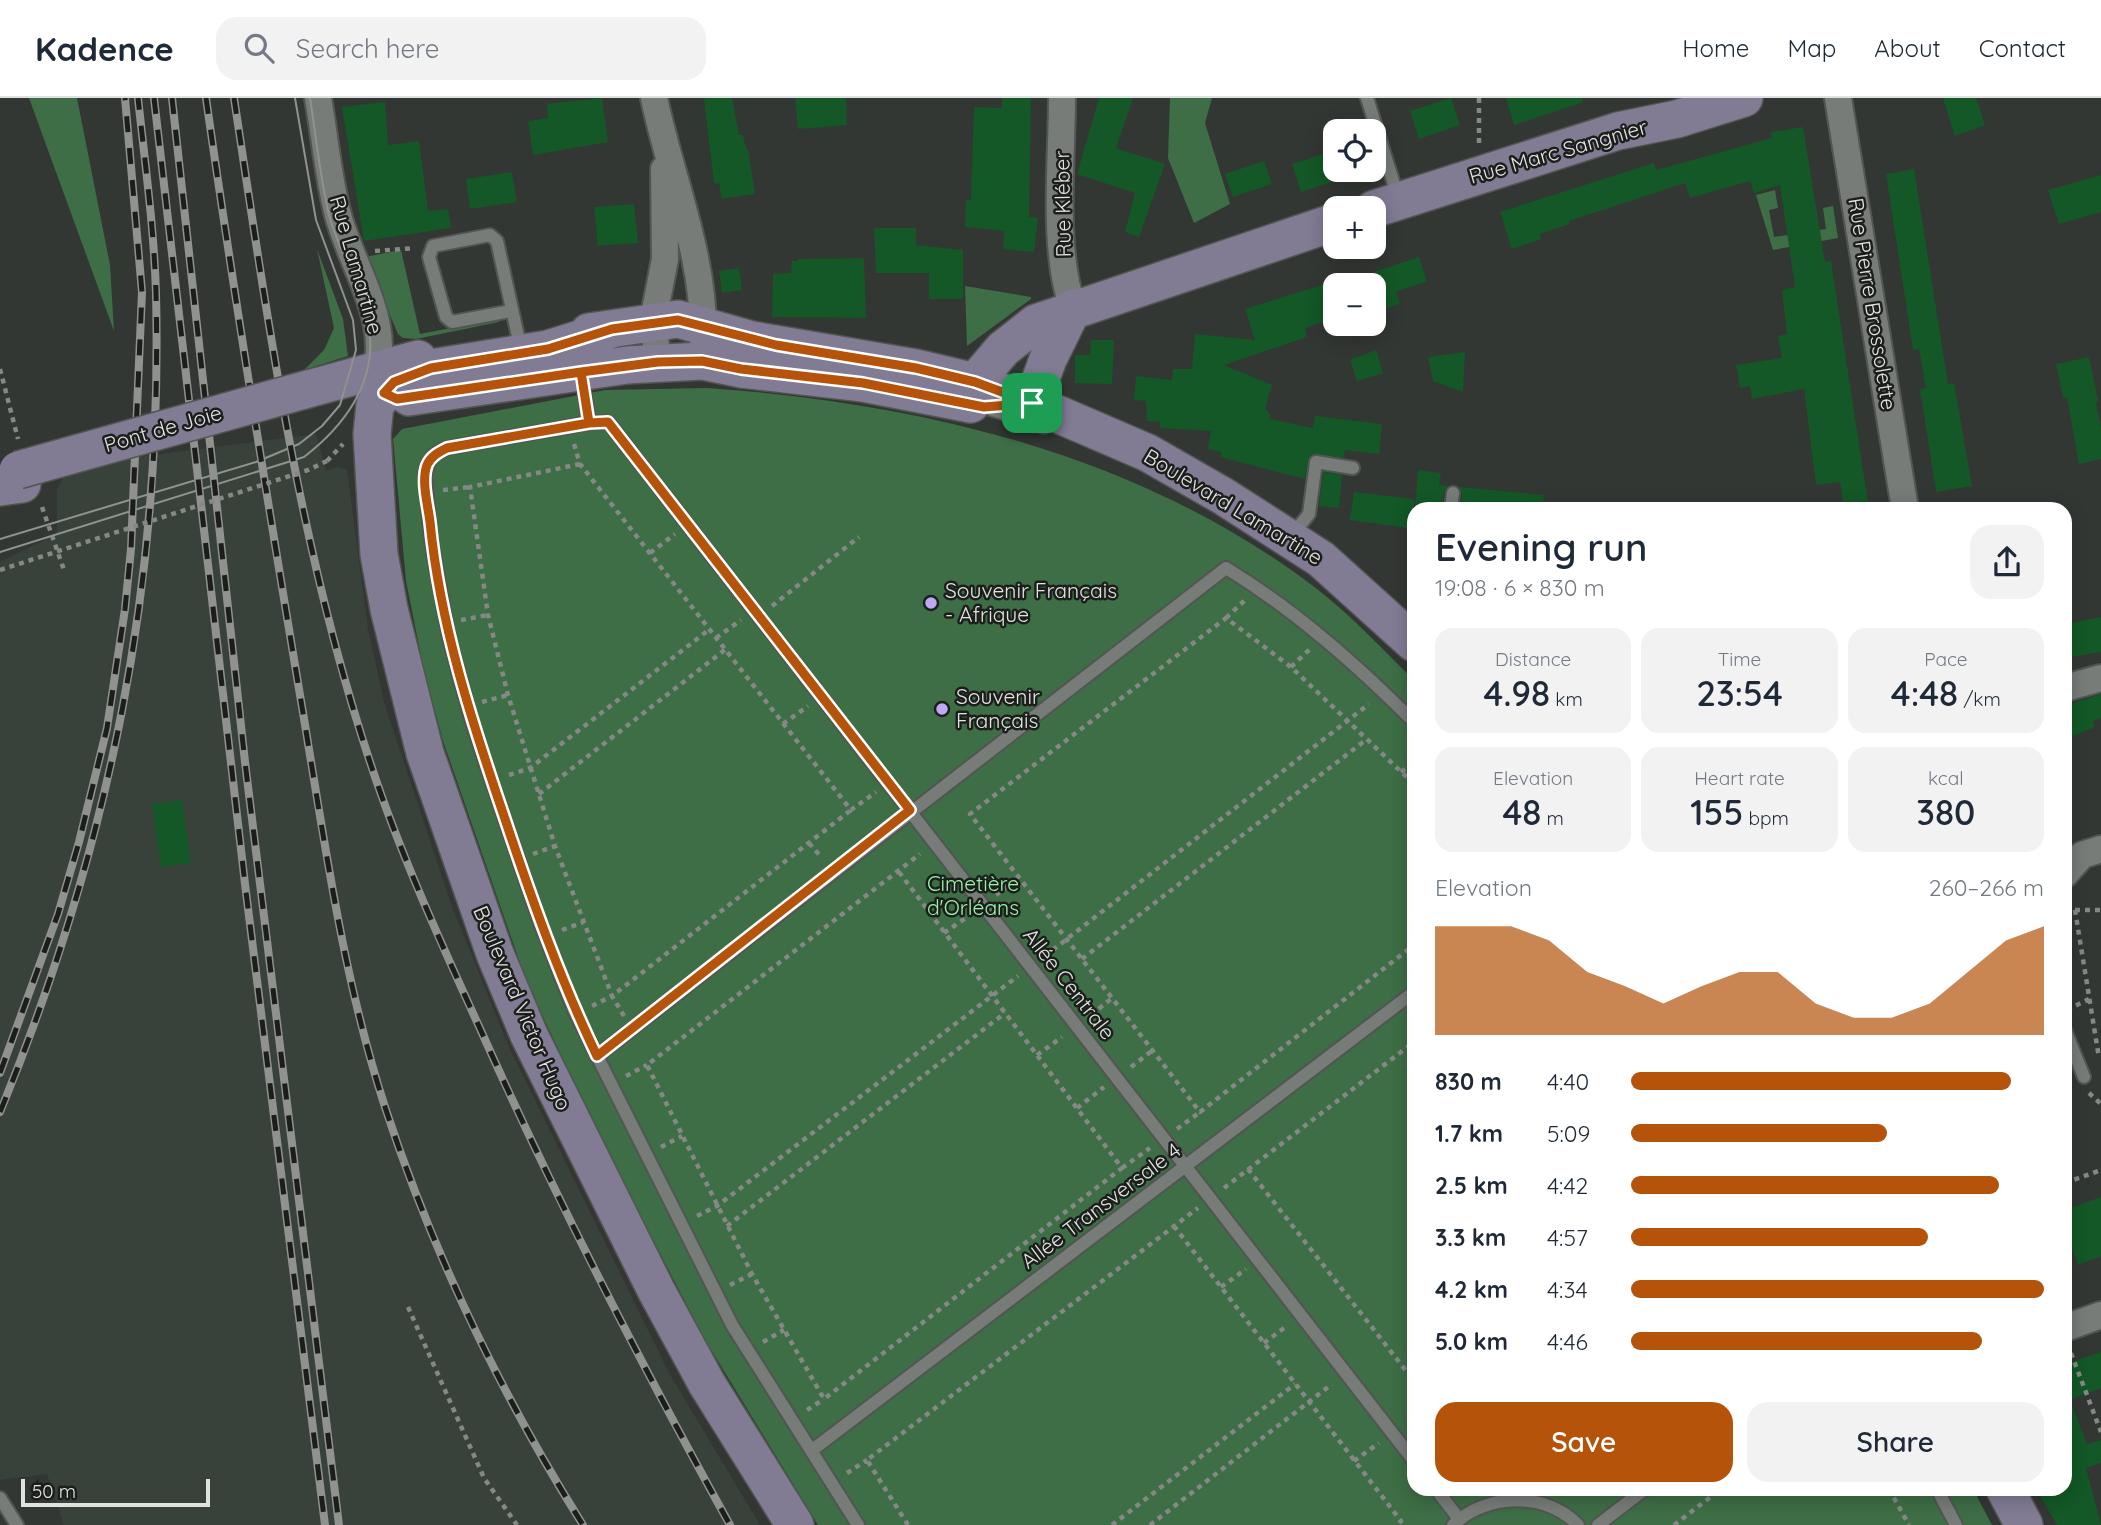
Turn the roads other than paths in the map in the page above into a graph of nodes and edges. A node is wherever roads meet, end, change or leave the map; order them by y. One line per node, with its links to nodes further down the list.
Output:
1 (318, 98): 19 (street, Rue Lamartine)
2 (654, 98): 7 (street)
3 (1062, 98): 11 (street, Rue Kléber)
4 (1367, 98): 8 (lane)
5 (1744, 98): 9 (street, Rue Marc Sangnier)
6 (1838, 98): 30 (street, Rue Pierre Brossolette)
7 (664, 146): 12 (street); 13 (street)
8 (1384, 196)
9 (1386, 205)
10 (1323, 226): 11 (street)
11 (1073, 308): 20 (street); 22 (street)
12 (653, 321): 13 (street, Boulevard Lamartine); 15 (street, Boulevard Lamartine); 17 (street)
13 (703, 324): 16 (street); 20 (street, Boulevard Lamartine)
14 (515, 326): 14 (lane); 15 (street, Boulevard Lamartine); 19 (street, Boulevard Lamartine)
15 (612, 329): 19 (street, Boulevard Lamartine)
16 (702, 361): 17 (street, Boulevard Lamartine); 20 (street, Boulevard Lamartine)
17 (658, 362): 18 (street, Boulevard Lamartine)
18 (581, 372): 19 (street, Boulevard Lamartine); 23 (lane)
19 (377, 382): 21 (street, Boulevard Lamartine); 56 (street, Boulevard Victor Hugo)
20 (979, 394): 22 (street, Boulevard Lamartine); 24 (lane)
21 (309, 396): 26 (street, Pont de Joie)
22 (1032, 403): 31 (street, Boulevard Lamartine)
23 (589, 423): 37 (lane, Allée Centrale); 42 (lane)
24 (1064, 433)
25 (1353, 468): 31 (lane)
26 (12, 472)
27 (1159, 475): 33 (lane)
28 (1452, 493): 29 (lane)
29 (1451, 502)
30 (1904, 502)
31 (1290, 538): 32 (street, Boulevard Lamartine)
32 (1407, 636)
33 (1407, 644)
34 (2101, 678): 35 (street)
35 (2072, 686)
36 (1407, 715): 37 (lane)
37 (910, 810): 42 (lane); 44 (lane, Allée Centrale)
38 (2101, 849): 39 (street)
39 (2072, 864)
40 (1407, 997): 44 (lane, Allée Transversale 4)
41 (2072, 1047): 43 (lane)
42 (597, 1056): 47 (lane)
43 (2084, 1077)
44 (1186, 1166): 47 (lane, Allée Transversale 4); 48 (lane, Allée Centrale)
45 (2101, 1315): 46 (street)
46 (2072, 1335)
47 (811, 1451): 57 (lane)
48 (1407, 1452)
49 (1440, 1496): 54 (lane)
50 (1636, 1496): 59 (lane)
51 (1941, 1496): 60 (lane)
52 (2006, 1496): 61 (street)
53 (0, 1498): 55 (lane)
54 (1456, 1522): 58 (lane)
55 (17, 1525)
56 (795, 1525)
57 (859, 1525)
58 (1578, 1525)
59 (1598, 1525)
60 (1956, 1525)
61 (2022, 1525)

